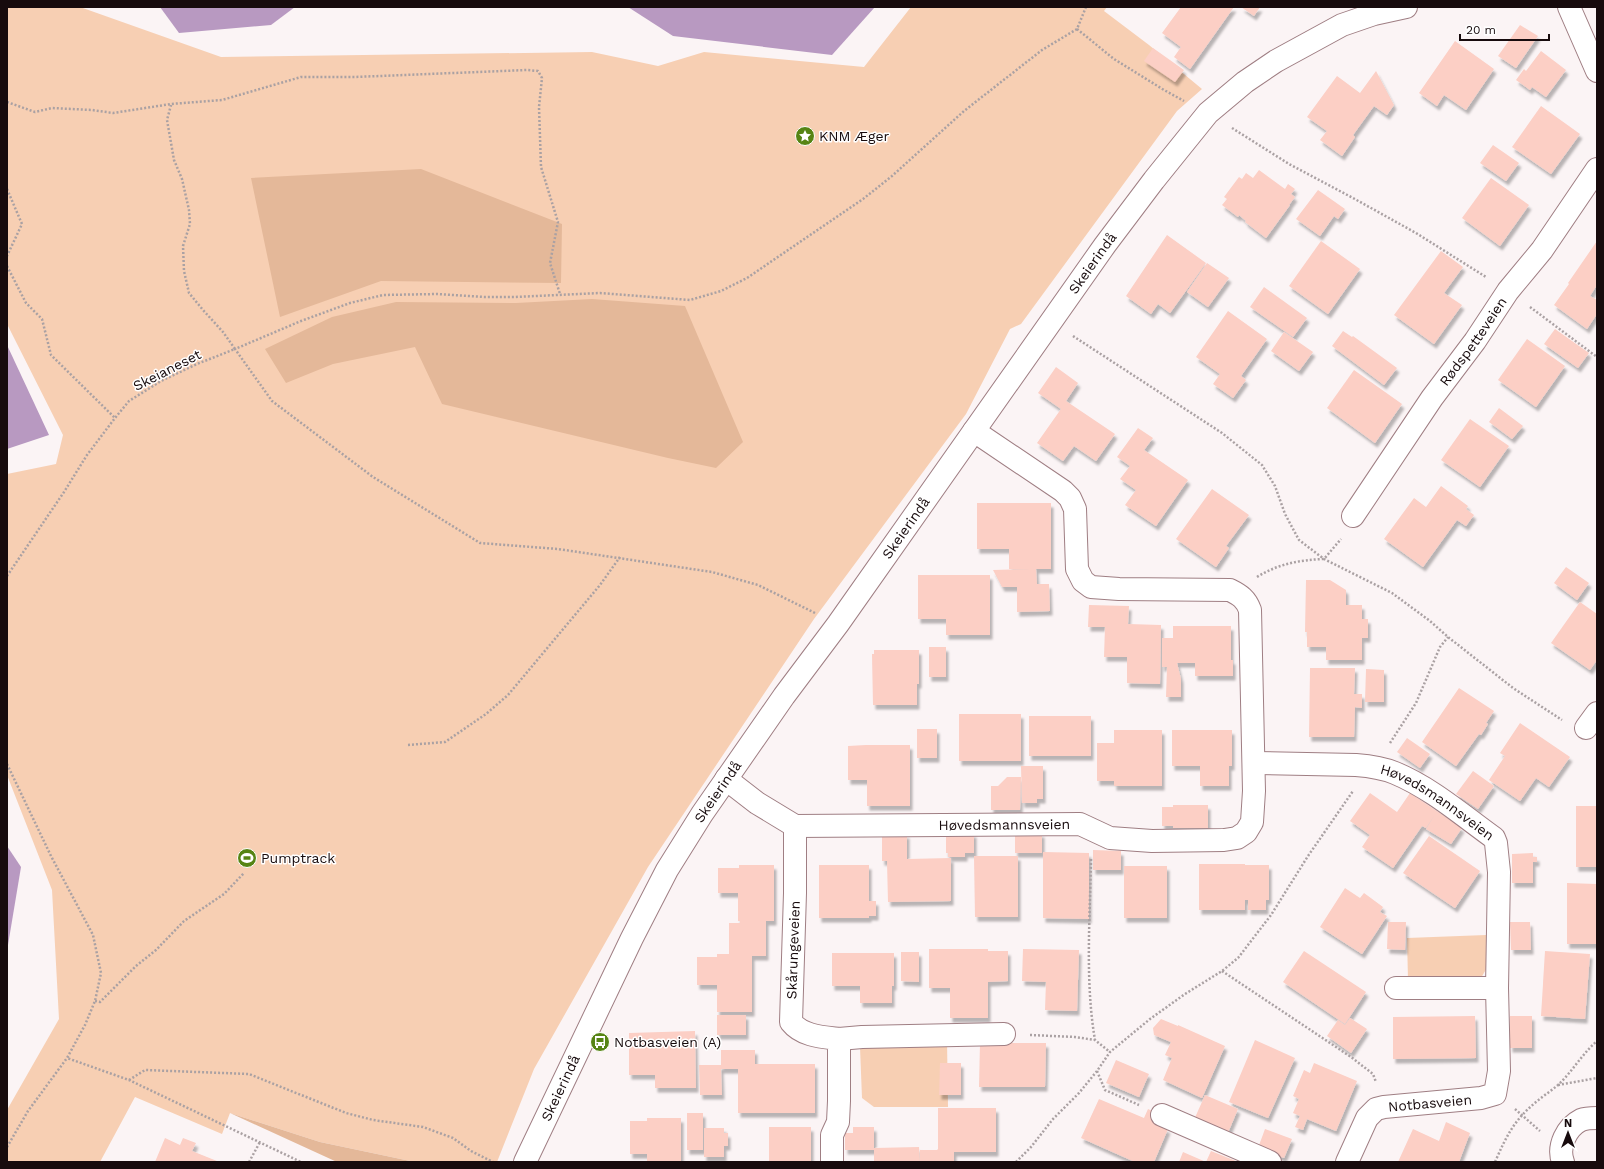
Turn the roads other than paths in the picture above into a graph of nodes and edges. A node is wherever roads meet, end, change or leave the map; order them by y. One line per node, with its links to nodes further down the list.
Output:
1 (1406, 7): 5 (street, Skeierindå)
2 (1569, 7): 3 (street)
3 (1597, 71)
4 (1597, 169): 6 (street, Rødspetteveien)
5 (974, 431): 7 (street, Høvedsmannsveien); 8 (street, Skeierindå)
6 (1353, 516)
7 (1254, 763): 9 (street, Høvedsmannsveien); 11 (street, Høvedsmannsveien)
8 (726, 779): 9 (street); 17 (street, Skeierindå)
9 (795, 826): 13 (street, Skårungeveien)
10 (1396, 988): 11 (street)
11 (1497, 988): 14 (street, Høvedsmannsveien)
12 (1004, 1034): 13 (street, Skårungeveien)
13 (839, 1039): 18 (street)
14 (1496, 1094): 20 (street, Notbasveien)
15 (1162, 1115): 19 (street)
16 (1597, 1118): 21 (street)
17 (525, 1162)
18 (832, 1162)
19 (1270, 1162)
20 (1347, 1162)
21 (1563, 1162)

